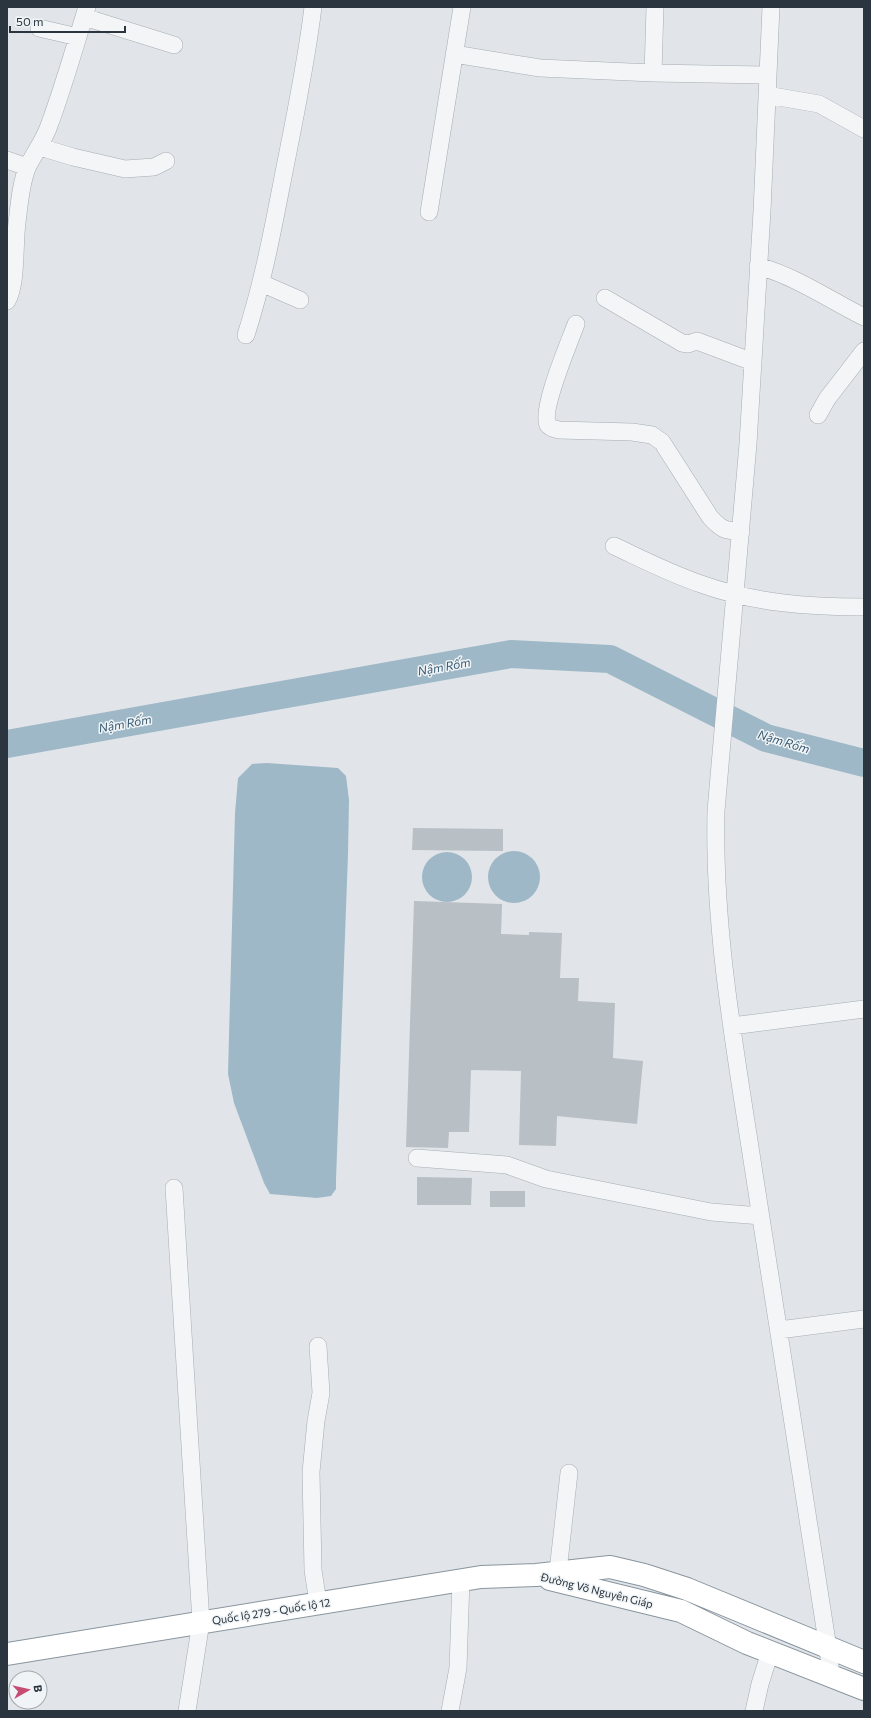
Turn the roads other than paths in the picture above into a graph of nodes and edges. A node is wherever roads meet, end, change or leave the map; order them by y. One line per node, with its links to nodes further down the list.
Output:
1 (313, 7): 20 (street)
2 (462, 7): 9 (street)
3 (655, 7): 10 (street)
4 (771, 7): 11 (street)
5 (86, 12): 7 (street); 8 (street)
6 (38, 28): 7 (street)
7 (78, 37): 14 (street)
8 (174, 45)
9 (454, 54): 10 (street); 18 (street)
10 (653, 73): 11 (street)
11 (768, 75): 12 (street)
12 (768, 95): 13 (street); 19 (street)
13 (864, 129)
14 (40, 147): 16 (street); 17 (street)
15 (7, 160): 17 (street)
16 (166, 161)
17 (27, 168): 23 (street)
18 (429, 212)
19 (758, 266): 24 (street); 28 (street)
20 (261, 283): 22 (street); 26 (street)
21 (605, 298): 28 (street)
22 (300, 300)
23 (7, 301)
24 (864, 317)
25 (576, 324): 30 (street)
26 (246, 334)
27 (864, 352): 29 (street)
28 (753, 362): 30 (street)
29 (818, 415)
30 (741, 532): 32 (street)
31 (614, 546): 32 (street)
32 (736, 602): 33 (street); 35 (street)
33 (864, 607)
34 (864, 1009): 35 (street)
35 (732, 1026): 38 (street)
36 (417, 1158): 38 (street)
37 (174, 1188): 47 (street)
38 (761, 1216): 40 (street)
39 (864, 1318): 40 (street)
40 (779, 1330): 48 (street)
41 (318, 1346): 46 (street)
42 (569, 1473): 44 (street)
43 (536, 1575): 44 (highway, Đường Võ Nguyên Giáp); 45 (highway, Quốc lộ 279 - Quốc lộ 12)
44 (557, 1576): 48 (highway, Đường Võ Nguyên Giáp); 49 (highway, Đường Võ Nguyên Giáp)
45 (461, 1580): 46 (highway, Quốc lộ 279 - Quốc lộ 12); 55 (street)
46 (318, 1603): 47 (highway, Quốc lộ 279 - Quốc lộ 12)
47 (201, 1622): 50 (highway, Quốc lộ 279 - Quốc lộ 12); 54 (street)
48 (828, 1648): 51 (highway, Đường Võ Nguyên Giáp); 52 (street)
49 (770, 1652): 52 (highway, Đường Võ Nguyên Giáp); 56 (street)
50 (7, 1654)
51 (864, 1662)
52 (831, 1676): 53 (highway, Đường Võ Nguyên Giáp)
53 (864, 1689)
54 (187, 1711)
55 (450, 1711)
56 (754, 1711)

